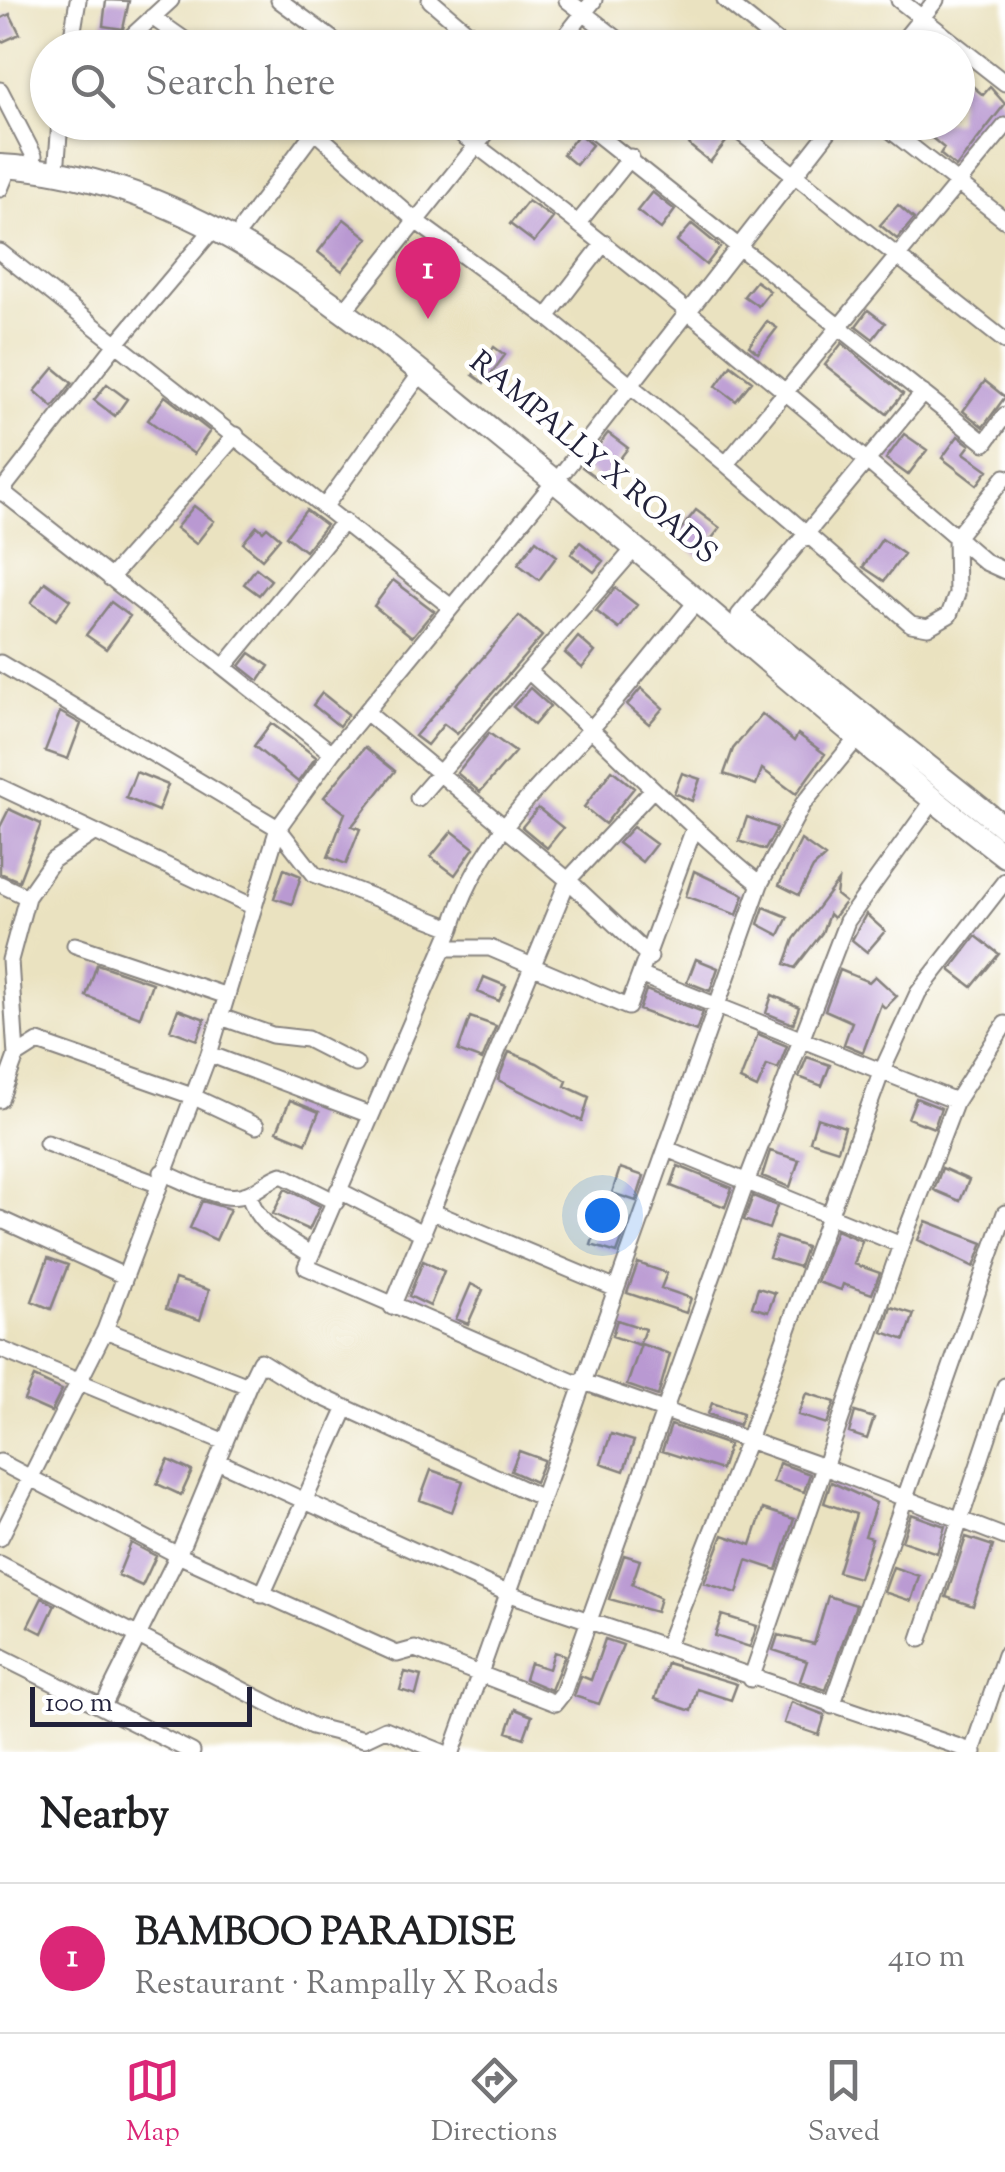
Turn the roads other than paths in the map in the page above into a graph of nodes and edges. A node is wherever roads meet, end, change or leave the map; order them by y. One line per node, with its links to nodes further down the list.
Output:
1 (67, 0): 10 (street)
2 (171, 0): 11 (street)
3 (279, 0): 15 (street)
4 (567, 0): 9 (street)
5 (724, 0): 19 (street)
6 (899, 0): 12 (street)
7 (936, 0): 12 (street)
8 (442, 4): 16 (street)
9 (589, 7): 17 (street); 18 (street)
10 (77, 8)
11 (152, 17): 13 (street); 14 (street)
12 (921, 18): 20 (street); 21 (street)
13 (138, 30)
14 (170, 30)
15 (320, 30)
16 (468, 30)
17 (570, 30)
18 (611, 30)
19 (762, 30)
20 (911, 30)
21 (936, 30)
22 (975, 60): 23 (street)
23 (1005, 84)
24 (0, 90): 26 (street)
25 (1005, 126): 42 (street)
26 (30, 134)
27 (34, 140): 39 (street)
28 (53, 140): 39 (street)
29 (300, 140): 47 (street)
30 (325, 140): 44 (street)
31 (468, 140): 37 (street)
32 (481, 140): 37 (street)
33 (607, 140): 38 (street)
34 (750, 140): 41 (street)
35 (823, 140): 41 (street)
36 (902, 140): 42 (street)
37 (476, 146): 44 (street); 45 (street)
38 (631, 157): 45 (street); 49 (street)
39 (46, 158): 40 (main road, RAMPALLY X ROADS); 47 (main road, RAMPALLY X ROADS)
40 (2, 169): 46 (main road)
41 (797, 176): 49 (street); 51 (street)
42 (958, 185): 43 (street); 51 (street)
43 (1005, 220)
44 (417, 222): 52 (street); 54 (street)
45 (578, 223): 48 (street)
46 (214, 228): 57 (street); 58 (main road)
47 (242, 228): 52 (main road, RAMPALLY X ROADS)
48 (604, 243): 53 (street); 54 (street)
49 (741, 247): 53 (street); 55 (street)
50 (0, 252): 57 (street)
51 (899, 257): 55 (street); 56 (street)
52 (352, 302): 66 (main road, RAMPALLY X ROADS)
53 (689, 312): 59 (street); 60 (street)
54 (547, 317): 59 (street)
55 (842, 327): 60 (street); 61 (street)
56 (1005, 341)
57 (117, 343): 63 (street); 68 (street)
58 (421, 374): 66 (main road); 69 (street)
59 (630, 386): 65 (street); 66 (street)
60 (786, 392): 64 (street); 65 (street)
61 (923, 393): 62 (street); 64 (street)
62 (1005, 415)
63 (236, 436): 69 (street); 75 (street)
64 (867, 457): 71 (street); 72 (street)
65 (726, 464): 71 (street)
66 (559, 476): 73 (main road); 77 (street); 78 (main road, RAMPALLY X ROADS)
67 (1005, 476): 72 (street)
68 (0, 491): 75 (street)
69 (325, 506): 70 (street)
70 (344, 522): 77 (street); 80 (street)
71 (808, 534): 72 (street); 78 (street)
72 (956, 537): 74 (street)
73 (635, 548): 76 (main road); 81 (street)
74 (1005, 571)
75 (110, 578): 80 (street)
76 (697, 601): 83 (street); 84 (main road)
77 (451, 607): 82 (street)
78 (739, 616): 91 (main road, RAMPALLY X ROADS)
79 (0, 663): 93 (street)
80 (224, 667): 85 (street)
81 (528, 671): 83 (street); 86 (street)
82 (366, 712): 85 (street); 86 (street)
83 (592, 728): 88 (street); 92 (street)
84 (858, 737): 90 (main road); 100 (street)
85 (332, 752): 93 (street)
86 (441, 773): 89 (street); 92 (street)
87 (0, 787): 95 (street)
88 (653, 789): 94 (street); 97 (street)
89 (418, 798)
90 (934, 800): 91 (main road); 114 (street)
91 (988, 823): 96 (main road)
92 (502, 826): 97 (street); 103 (street)
93 (278, 828): 102 (street); 103 (street)
94 (693, 830): 100 (street); 106 (street)
95 (95, 832): 101 (street); 102 (street)
96 (1005, 856)
97 (568, 880): 106 (street); 108 (street)
98 (1005, 881): 119 (street)
99 (0, 884): 101 (street)
100 (760, 884): 111 (street)
101 (27, 897): 107 (street)
102 (254, 907): 110 (street)
103 (452, 928): 105 (street)
104 (76, 945): 110 (street)
105 (443, 948): 108 (street); 123 (street)
106 (650, 957): 109 (street)
107 (5, 958): 117 (street)
108 (534, 966): 109 (street); 131 (street)
109 (642, 976): 111 (street)
110 (227, 996): 112 (street)
111 (718, 1005): 114 (street); 126 (street)
112 (220, 1017): 116 (street); 118 (street)
113 (1005, 1024): 122 (street)
114 (800, 1038): 119 (street); 128 (street)
115 (0, 1048): 117 (street)
116 (209, 1054): 120 (street); 123 (street)
117 (16, 1056): 120 (street); 121 (street)
118 (356, 1064)
119 (881, 1074): 122 (street); 132 (street)
120 (192, 1096): 124 (street); 127 (street)
121 (0, 1100)
122 (956, 1102): 136 (street)
123 (370, 1115): 130 (street)
124 (256, 1126)
125 (47, 1142): 127 (street)
126 (668, 1149): 128 (street); 139 (street)
127 (160, 1178): 129 (street); 138 (street)
128 (746, 1183): 132 (street); 148 (street)
129 (249, 1194): 130 (street); 137 (street)
130 (337, 1196): 135 (street); 137 (street)
131 (433, 1212): 135 (street); 139 (street)
132 (827, 1213): 136 (street); 149 (street)
133 (1005, 1213): 156 (street)
134 (0, 1219): 138 (street)
135 (424, 1234): 140 (street)
136 (900, 1245): 153 (street)
137 (311, 1255): 140 (street)
138 (122, 1275): 141 (street)
139 (614, 1288): 143 (street)
140 (392, 1307): 143 (street)
141 (105, 1330): 144 (street); 145 (street)
142 (0, 1348): 144 (street)
143 (580, 1383): 148 (street); 155 (street)
144 (80, 1385): 150 (street); 154 (street)
145 (248, 1386): 147 (street); 150 (street)
146 (1005, 1386): 158 (street)
147 (346, 1408): 155 (street); 157 (street)
148 (664, 1410): 149 (street); 165 (street)
149 (748, 1440): 153 (street); 168 (street)
150 (225, 1442): 152 (street)
151 (0, 1462): 154 (street)
152 (217, 1462): 157 (street); 161 (street)
153 (824, 1466): 156 (street); 172 (street)
154 (32, 1478): 160 (street); 161 (street)
155 (542, 1498): 163 (street)
156 (906, 1500): 158 (street); 174 (street)
157 (303, 1501): 163 (street); 164 (street)
158 (960, 1520): 159 (street); 167 (street)
159 (1005, 1537)
160 (0, 1538)
161 (178, 1554): 164 (street); 166 (street)
162 (0, 1564): 166 (street)
163 (507, 1593): 165 (street); 171 (street)
164 (262, 1595): 171 (street)
165 (587, 1621): 168 (street); 171 (street)
166 (136, 1635): 173 (street); 175 (street)
167 (920, 1639)
168 (666, 1648): 172 (street)
169 (1005, 1654): 180 (street)
170 (0, 1656): 173 (street)
171 (479, 1676): 179 (street)
172 (751, 1680): 174 (street)
173 (103, 1706): 176 (street)
174 (832, 1706): 180 (street)
175 (374, 1735): 177 (street); 178 (street)
176 (192, 1752)
177 (369, 1752)
178 (442, 1752)
179 (452, 1752)
180 (973, 1752)

